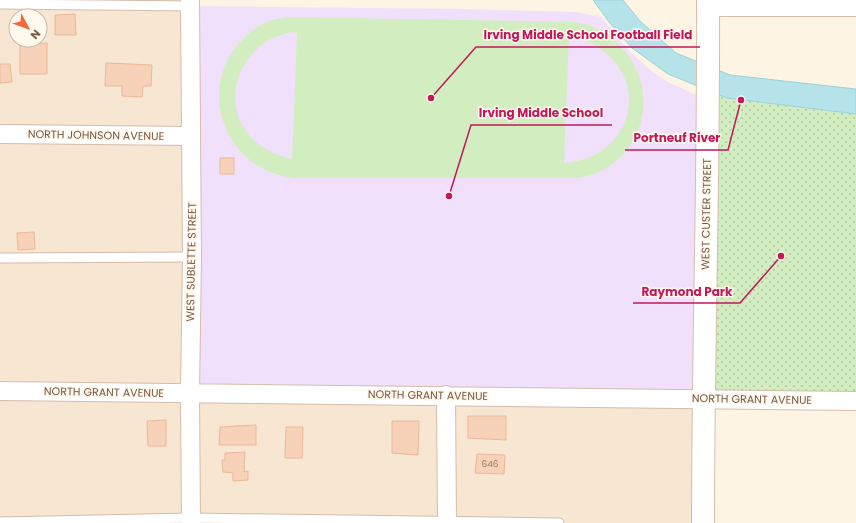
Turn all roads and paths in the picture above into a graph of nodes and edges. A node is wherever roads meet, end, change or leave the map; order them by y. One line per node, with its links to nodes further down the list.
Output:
1 (190, 3): 2 (lane); 6 (street, WEST SUBLETTE STREET)
2 (0, 4)
3 (708, 4): 4 (street); 12 (street, WEST CUSTER STREET)
4 (856, 7)
5 (0, 134): 6 (street, NORTH JOHNSON AVENUE)
6 (191, 136): 7 (street, WEST SUBLETTE STREET)
7 (192, 257): 8 (lane); 10 (street, WEST SUBLETTE STREET)
8 (0, 258)
9 (0, 391): 10 (street, NORTH GRANT AVENUE)
10 (190, 393): 11 (street, NORTH GRANT AVENUE); 14 (street, WEST SUBLETTE STREET)
11 (446, 395): 12 (street, NORTH GRANT AVENUE); 16 (street)
12 (703, 398): 13 (street, NORTH GRANT AVENUE); 18 (street, WEST CUSTER STREET)
13 (856, 401)
14 (191, 520): 15 (lane); 16 (lane)
15 (0, 522)
16 (447, 522): 17 (lane)
17 (559, 523)
18 (702, 523)

